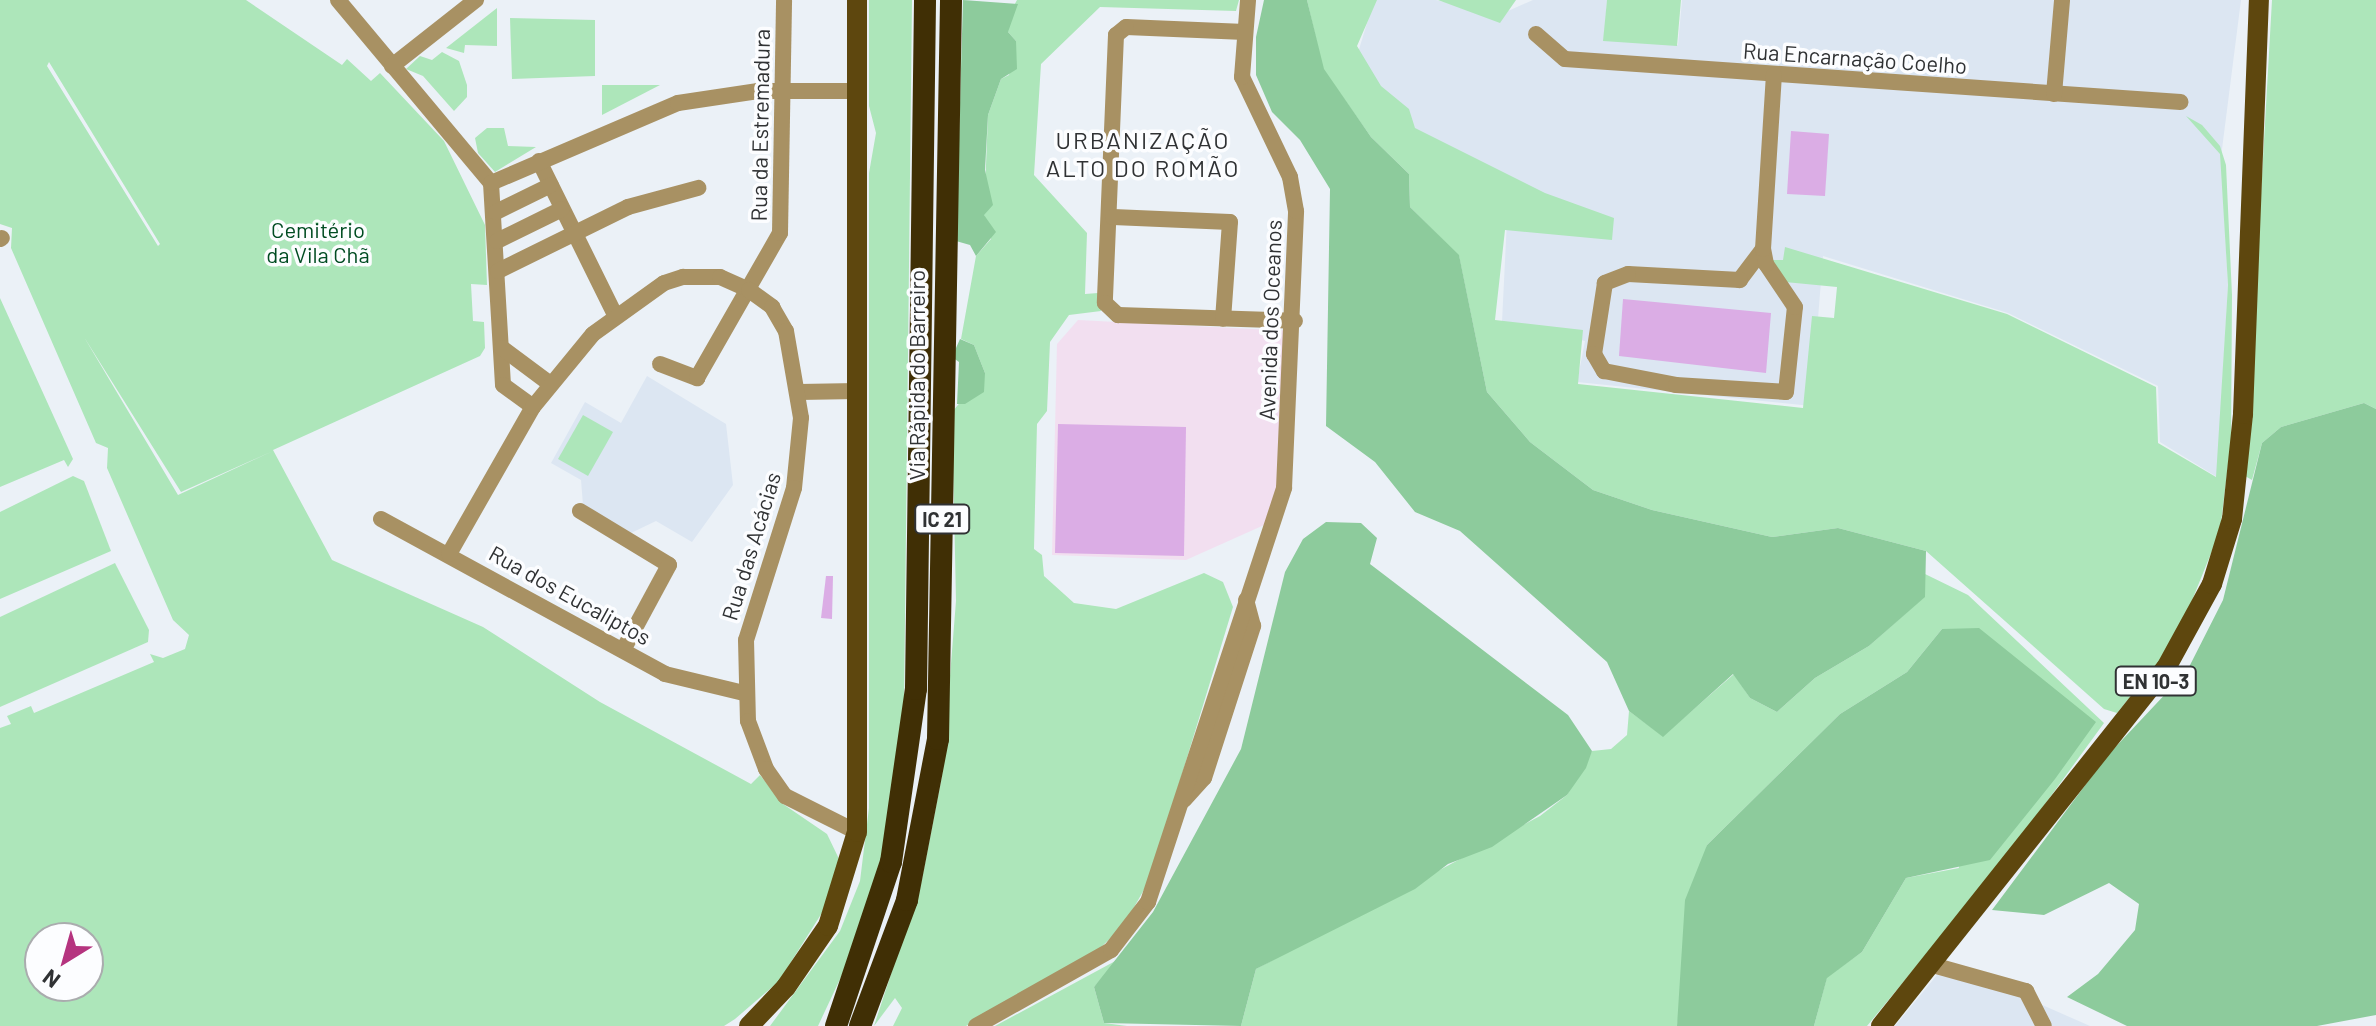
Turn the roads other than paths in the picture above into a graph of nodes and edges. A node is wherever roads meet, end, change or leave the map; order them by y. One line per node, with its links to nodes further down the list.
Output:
1 (338, 0): 12 (street)
2 (476, 0): 12 (street)
3 (784, 0): 14 (street, Rua da Estremadura)
4 (857, 0): 15 (main road)
5 (925, 0): 47 (highway, Via Rápida do Barreiro / IC 21)
6 (951, 0): 48 (highway, Via Rápida do Barreiro / IC 21)
7 (1248, 0): 10 (street, Avenida dos Oceanos)
8 (2062, 0): 16 (street)
9 (2259, 0): 45 (main road, EN 10-3)
10 (1245, 32): 24 (street); 32 (street, Avenida dos Oceanos)
11 (1536, 34): 13 (street, Rua Encarnação Coelho)
12 (392, 66): 19 (street)
13 (1774, 75): 16 (street, Rua Encarnação Coelho); 27 (street)
14 (784, 91): 15 (street); 18 (street); 29 (street, Rua da Estremadura)
15 (857, 91): 36 (main road)
16 (2054, 94): 17 (street, Rua Encarnação Coelho)
17 (2180, 102)
18 (539, 161): 19 (street); 20 (street)
19 (491, 183): 23 (street)
20 (551, 185): 22 (street); 23 (street)
21 (698, 188): 25 (street)
22 (562, 209): 25 (street); 26 (street)
23 (496, 212): 26 (street)
24 (1113, 217): 31 (street); 31 (street)
25 (574, 234): 28 (street); 30 (street)
26 (497, 241): 28 (street)
27 (1763, 249): 27 (street)
28 (498, 271): 33 (street)
29 (749, 290): 30 (street, Rua das Acácias); 34 (street, Rua da Estremadura); 37 (street, Rua das Acácias)
30 (615, 315): 35 (street, Rua das Acácias)
31 (1223, 319): 32 (street)
32 (1295, 321): 49 (street, Avenida dos Oceanos)
33 (502, 348): 35 (street); 38 (street)
34 (660, 364)
35 (549, 383): 38 (street, Rua das Acácias)
36 (857, 391): 37 (street); 44 (main road)
37 (799, 392): 43 (street, Rua das Acácias)
38 (533, 407): 41 (street, Rua das Acácias)
39 (580, 511): 42 (street)
40 (381, 519): 41 (street, Rua dos Eucaliptos)
41 (449, 554): 42 (street, Rua dos Eucaliptos)
42 (623, 650): 43 (street, Rua dos Eucaliptos)
43 (744, 693): 44 (street, Rua das Acácias)
44 (857, 832): 46 (main road)
45 (1929, 964): 50 (main road, EN 10-3); 51 (street)
46 (750, 1023)
47 (836, 1026)
48 (860, 1026)
49 (976, 1026)
50 (1881, 1026)
51 (2044, 1026)

